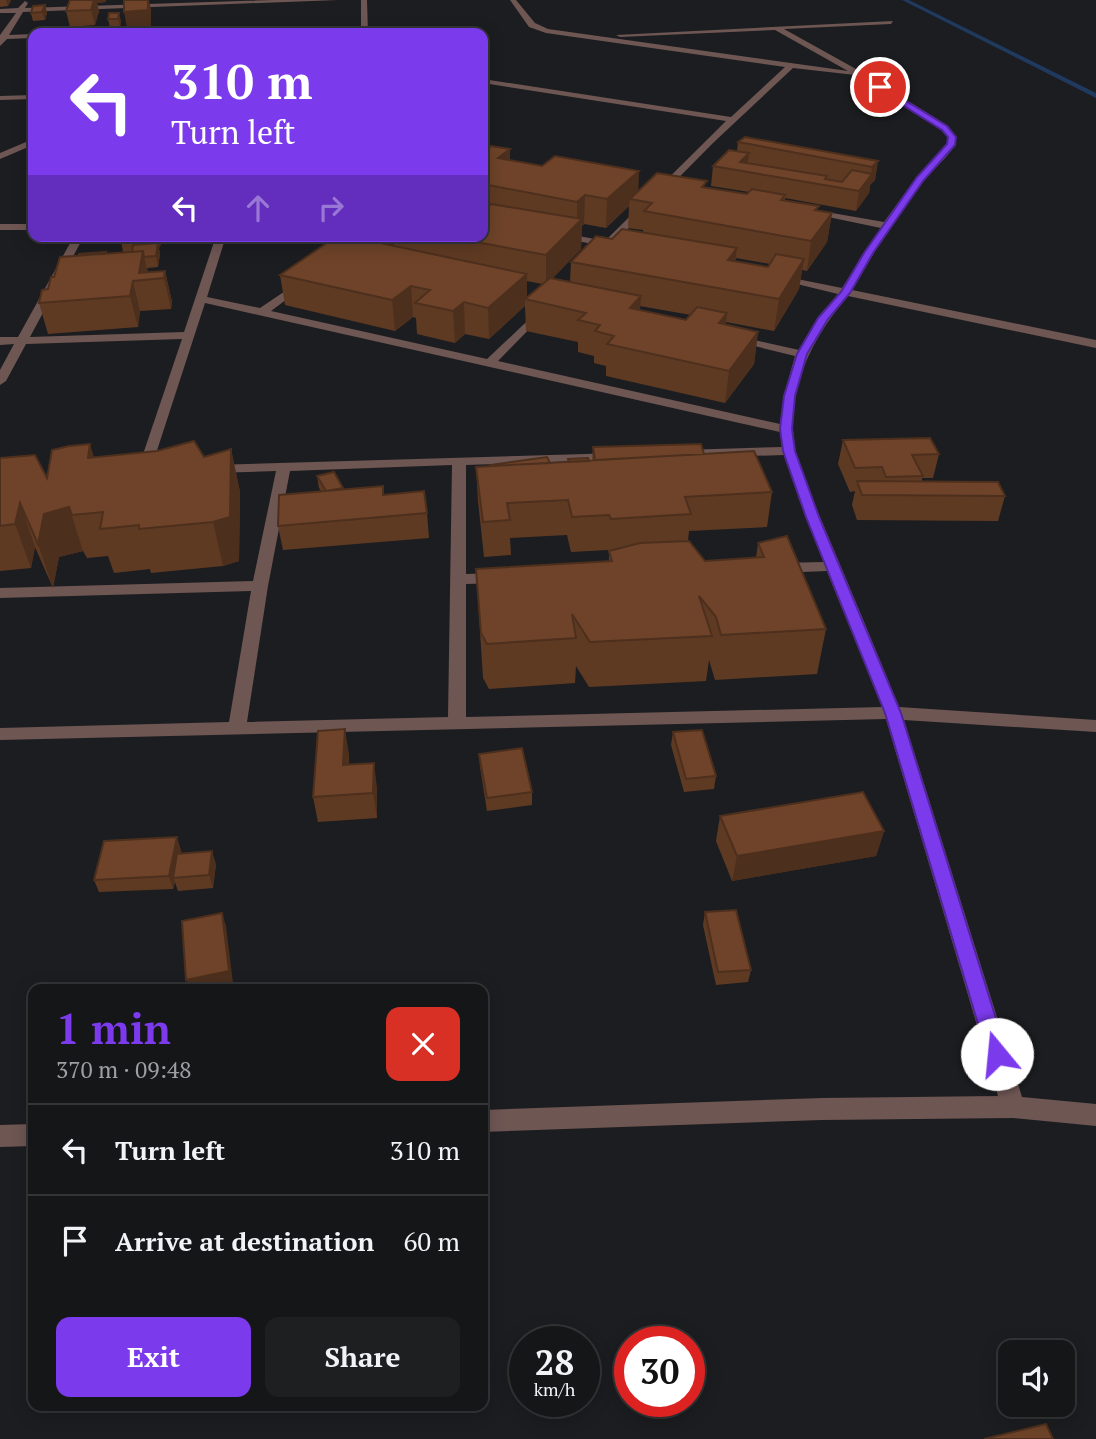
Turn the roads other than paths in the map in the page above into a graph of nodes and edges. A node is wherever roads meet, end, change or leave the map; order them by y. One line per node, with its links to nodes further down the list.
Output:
1 (27, 0): 6 (street)
2 (335, 0): 5 (street)
3 (364, 0): 11 (street)
4 (513, 0): 13 (street)
5 (201, 3): 6 (street); 8 (street)
6 (20, 10): 7 (street); 14 (street)
7 (0, 11)
8 (198, 16)
9 (891, 22): 10 (street)
10 (777, 27): 13 (street); 16 (street)
11 (365, 28)
12 (28, 36): 14 (street)
13 (578, 37): 15 (street)
14 (1, 39)
15 (791, 66): 16 (street); 20 (street)
16 (862, 76): 27 (street)
17 (488, 82): 20 (street)
18 (28, 97): 19 (street)
19 (0, 98)
20 (733, 120): 24 (street)
21 (28, 145): 22 (street)
22 (0, 156)
23 (653, 185): 24 (street)
24 (666, 187): 25 (street); 33 (street)
25 (679, 190)
26 (797, 210): 27 (street)
27 (888, 226): 38 (street)
28 (28, 227): 29 (street)
29 (0, 228)
30 (544, 232): 33 (street)
31 (76, 242): 44 (street)
32 (219, 242): 39 (street)
33 (607, 244): 34 (street); 35 (street)
34 (619, 247)
35 (598, 254)
36 (317, 272): 41 (street)
37 (770, 276): 38 (street)
38 (845, 293): 46 (street); 47 (street)
39 (202, 299): 41 (street); 42 (street)
40 (553, 299): 48 (street)
41 (262, 312): 48 (street)
42 (190, 335): 44 (street); 57 (street)
43 (723, 337): 47 (street)
44 (21, 340): 45 (street); 49 (street)
45 (0, 341)
46 (1096, 344)
47 (802, 354): 50 (street)
48 (489, 364): 50 (street)
49 (0, 381)
50 (786, 429): 51 (street)
51 (789, 451): 52 (street); 58 (street)
52 (665, 454)
53 (624, 456): 54 (street)
54 (459, 460): 55 (street); 61 (street)
55 (284, 466): 56 (street); 62 (street)
56 (200, 470)
57 (144, 472)
58 (831, 566): 59 (street); 64 (street)
59 (762, 569)
60 (514, 577): 61 (street)
61 (458, 579): 65 (street)
62 (260, 586): 63 (street); 67 (street)
63 (0, 593)
64 (893, 713): 65 (street); 66 (street); 69 (street)
65 (457, 722): 67 (street)
66 (1096, 726)
67 (237, 729): 68 (street)
68 (0, 734)
69 (1013, 1107): 70 (street); 71 (street)
70 (1096, 1115)
71 (488, 1121)
72 (28, 1135): 73 (street)
73 (0, 1136)

